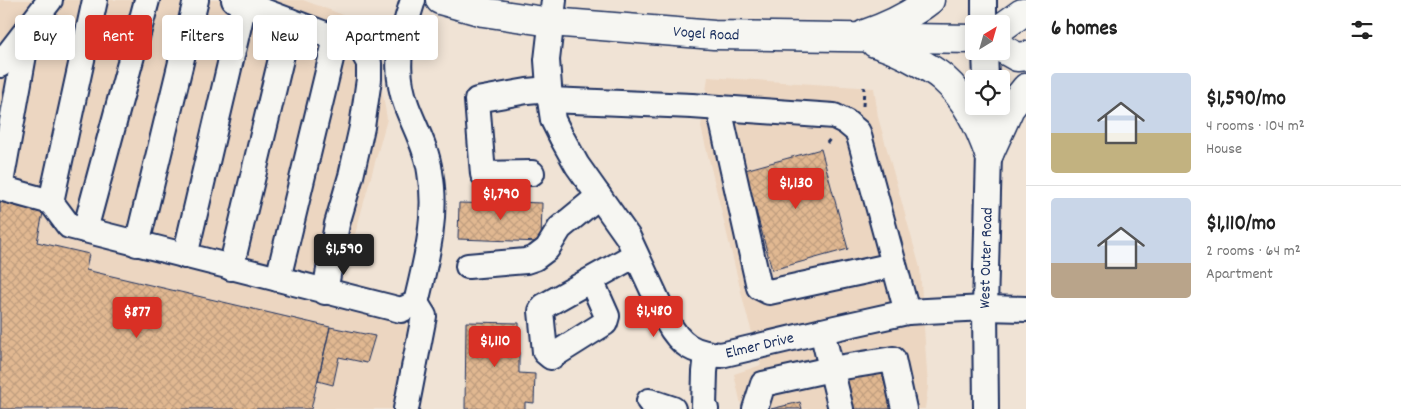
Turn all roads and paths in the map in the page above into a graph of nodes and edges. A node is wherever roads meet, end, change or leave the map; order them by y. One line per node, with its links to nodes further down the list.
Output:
1 (50, 0): 12 (street)
2 (95, 0): 38 (street)
3 (147, 0): 39 (street)
4 (196, 0): 40 (street)
5 (413, 0): 49 (street)
6 (440, 0): 10 (main road, Vogel Road)
7 (930, 0): 16 (main road)
8 (984, 0): 14 (street)
9 (239, 2): 13 (street); 42 (street)
10 (552, 11): 16 (main road, Vogel Road); 28 (street, Elmer Drive)
11 (1026, 13): 15 (main road)
12 (38, 15)
13 (274, 15)
14 (984, 15)
15 (1010, 22)
16 (854, 37): 17 (main road, Vogel Road); 34 (main road)
17 (965, 39)
18 (15, 45): 25 (street)
19 (1010, 53): 20 (main road)
20 (1026, 56)
21 (23, 60): 36 (street)
22 (281, 60): 45 (street)
23 (331, 60): 46 (street)
24 (367, 60): 48 (street)
25 (0, 65)
26 (864, 86): 29 (path)
27 (1026, 88): 34 (main road)
28 (549, 95): 30 (street); 35 (street); 37 (street, Elmer Drive)
29 (863, 106)
30 (719, 108): 43 (street); 43 (street)
31 (987, 115): 34 (street, West Outer Road)
32 (830, 139): 33 (path)
33 (827, 143)
34 (989, 154): 50 (street, West Outer Road)
35 (532, 173)
36 (0, 188): 38 (street)
37 (600, 196): 41 (street, Elmer Drive); 44 (street)
38 (51, 202): 39 (street)
39 (85, 230): 40 (street)
40 (137, 244): 42 (street)
41 (635, 255): 47 (street); 54 (street, Elmer Drive)
42 (185, 256): 45 (street)
43 (894, 265): 52 (street)
44 (468, 266)
45 (231, 268): 46 (street)
46 (278, 280): 48 (street)
47 (591, 280)
48 (325, 292): 49 (street)
49 (416, 303): 57 (street)
50 (985, 308): 51 (street, Elmer Drive); 52 (street, Elmer Drive); 63 (street, West Outer Road)
51 (1026, 309)
52 (907, 312): 53 (street, Elmer Drive)
53 (822, 331): 54 (street, Elmer Drive); 55 (street)
54 (707, 354): 59 (street)
55 (831, 369): 60 (street); 61 (street); 62 (street)
56 (650, 400): 58 (street)
57 (406, 409)
58 (673, 409)
59 (706, 409)
60 (756, 409)
61 (841, 409)
62 (904, 409)
63 (986, 409)

